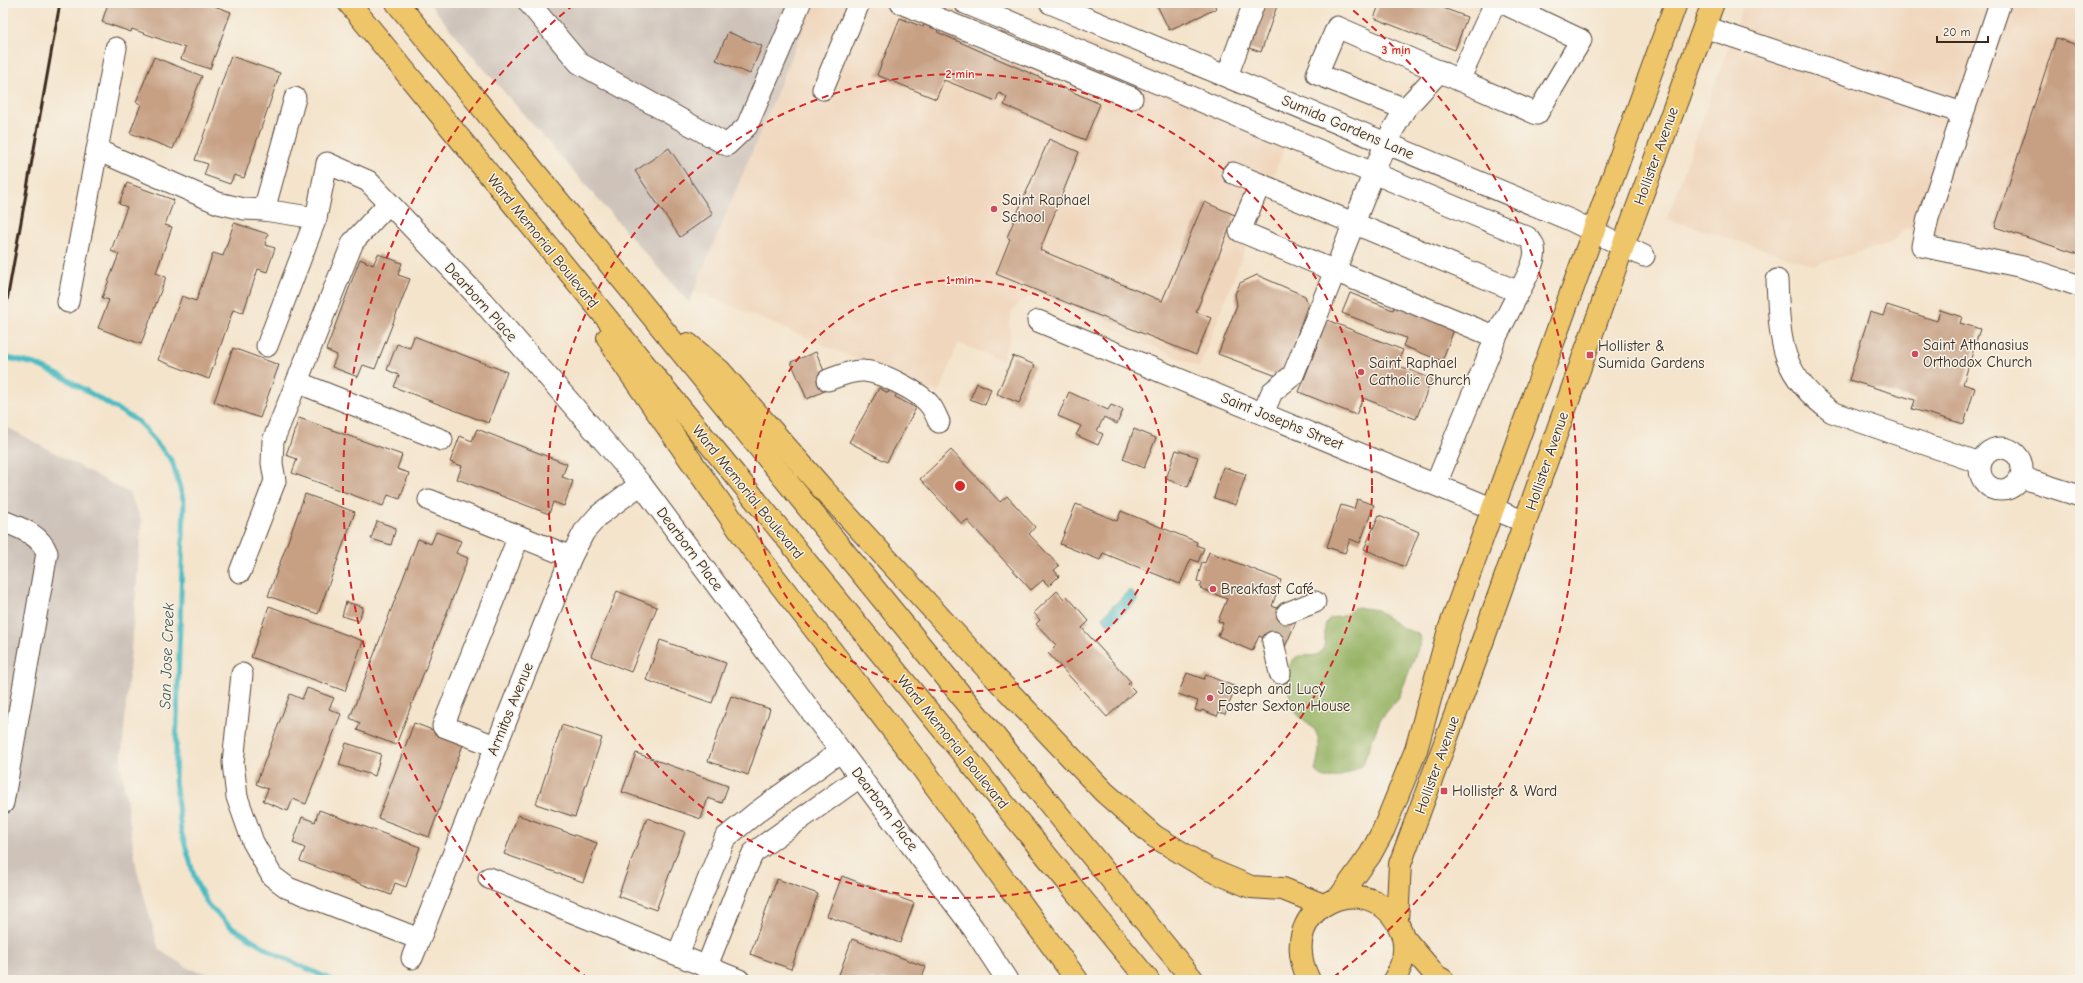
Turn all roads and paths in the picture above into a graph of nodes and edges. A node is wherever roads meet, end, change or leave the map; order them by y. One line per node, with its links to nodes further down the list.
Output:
1 (348, 3): 37 (main road, Ward Memorial Boulevard)
2 (397, 3): 42 (main road)
3 (529, 3): 4 (street)
4 (800, 3)
5 (859, 3): 19 (street)
6 (901, 3): 21 (street)
7 (965, 3): 27 (street)
8 (1050, 3): 17 (street, Sumida Gardens Lane)
9 (1254, 3): 17 (street)
10 (1495, 3): 18 (street); 18 (street)
11 (1676, 3): 33 (main road, Hollister Avenue)
12 (1713, 3): 14 (main road, Hollister Avenue)
13 (2000, 3): 23 (street)
14 (1704, 27): 23 (street); 34 (main road, Hollister Avenue)
15 (116, 48): 25 (street)
16 (1440, 71): 18 (street); 22 (street); 22 (street)
17 (1227, 76): 24 (street, Sumida Gardens Lane)
18 (1459, 80)
19 (823, 89)
20 (295, 98): 30 (street)
21 (1132, 98)
22 (1405, 109): 24 (street)
23 (1962, 113): 39 (street)
24 (1386, 142): 27 (street); 33 (street, Sumida Gardens Lane)
25 (97, 150): 30 (street); 41 (street)
26 (1233, 173): 28 (street)
27 (1374, 173): 32 (street); 40 (street)
28 (1260, 184): 32 (street); 36 (street)
29 (388, 204): 31 (street, Dearborn Place); 47 (street); 53 (street, Dearborn Place)
30 (264, 210): 31 (street)
31 (316, 218): 45 (street)
32 (1354, 223): 36 (street); 40 (street)
33 (1593, 231): 34 (street, Sumida Gardens Lane); 57 (main road, Hollister Avenue)
34 (1623, 246): 35 (street, Sumida Gardens Lane); 59 (main road, Hollister Avenue)
35 (1644, 256)
36 (1335, 272): 44 (street); 48 (street)
37 (574, 280): 80 (main road); 81 (main road, Ward Memorial Boulevard)
38 (1777, 280): 51 (street)
39 (2080, 286)
40 (1519, 292): 44 (street)
41 (68, 302)
42 (649, 312): 73 (main road); 82 (main road)
43 (1038, 321): 48 (street, Saint Josephs Street)
44 (1496, 337): 54 (street)
45 (267, 346)
46 (828, 380): 49 (street)
47 (297, 382): 50 (street); 62 (street)
48 (1263, 413): 54 (street, Saint Josephs Street)
49 (939, 422)
50 (442, 440)
51 (1980, 463): 52 (street); 52 (street)
52 (2021, 475): 55 (street)
53 (641, 484): 61 (street, Armitos Avenue); 69 (street, Dearborn Place)
54 (1436, 484): 57 (street, Saint Josephs Street)
55 (2080, 496)
56 (429, 500): 60 (street)
57 (1495, 509): 59 (street, Saint Josephs Street); 73 (main road, Hollister Avenue)
58 (3, 521): 71 (street)
59 (1525, 522): 74 (main road, Hollister Avenue)
60 (518, 536): 61 (street); 68 (street)
61 (571, 557): 68 (street, Armitos Avenue)
62 (240, 572)
63 (1315, 602): 64 (street)
64 (1287, 612)
65 (1273, 642): 66 (street)
66 (1280, 673)
67 (242, 674): 68 (street, Armitos Avenue)
68 (496, 746)
69 (841, 751): 70 (street, Dearborn Place); 75 (street)
70 (861, 776): 76 (street); 79 (street, Dearborn Place)
71 (3, 802)
72 (488, 878): 75 (street)
73 (1331, 901): 74 (main road); 77 (main road, Hollister Avenue)
74 (1400, 929): 83 (main road, Hollister Avenue); 84 (main road)
75 (678, 954): 76 (street)
76 (707, 966): 78 (street)
77 (1304, 975)
78 (739, 980)
79 (1006, 980)
80 (1077, 980)
81 (1148, 980)
82 (1193, 980)
83 (1394, 980)
84 (1443, 980)

